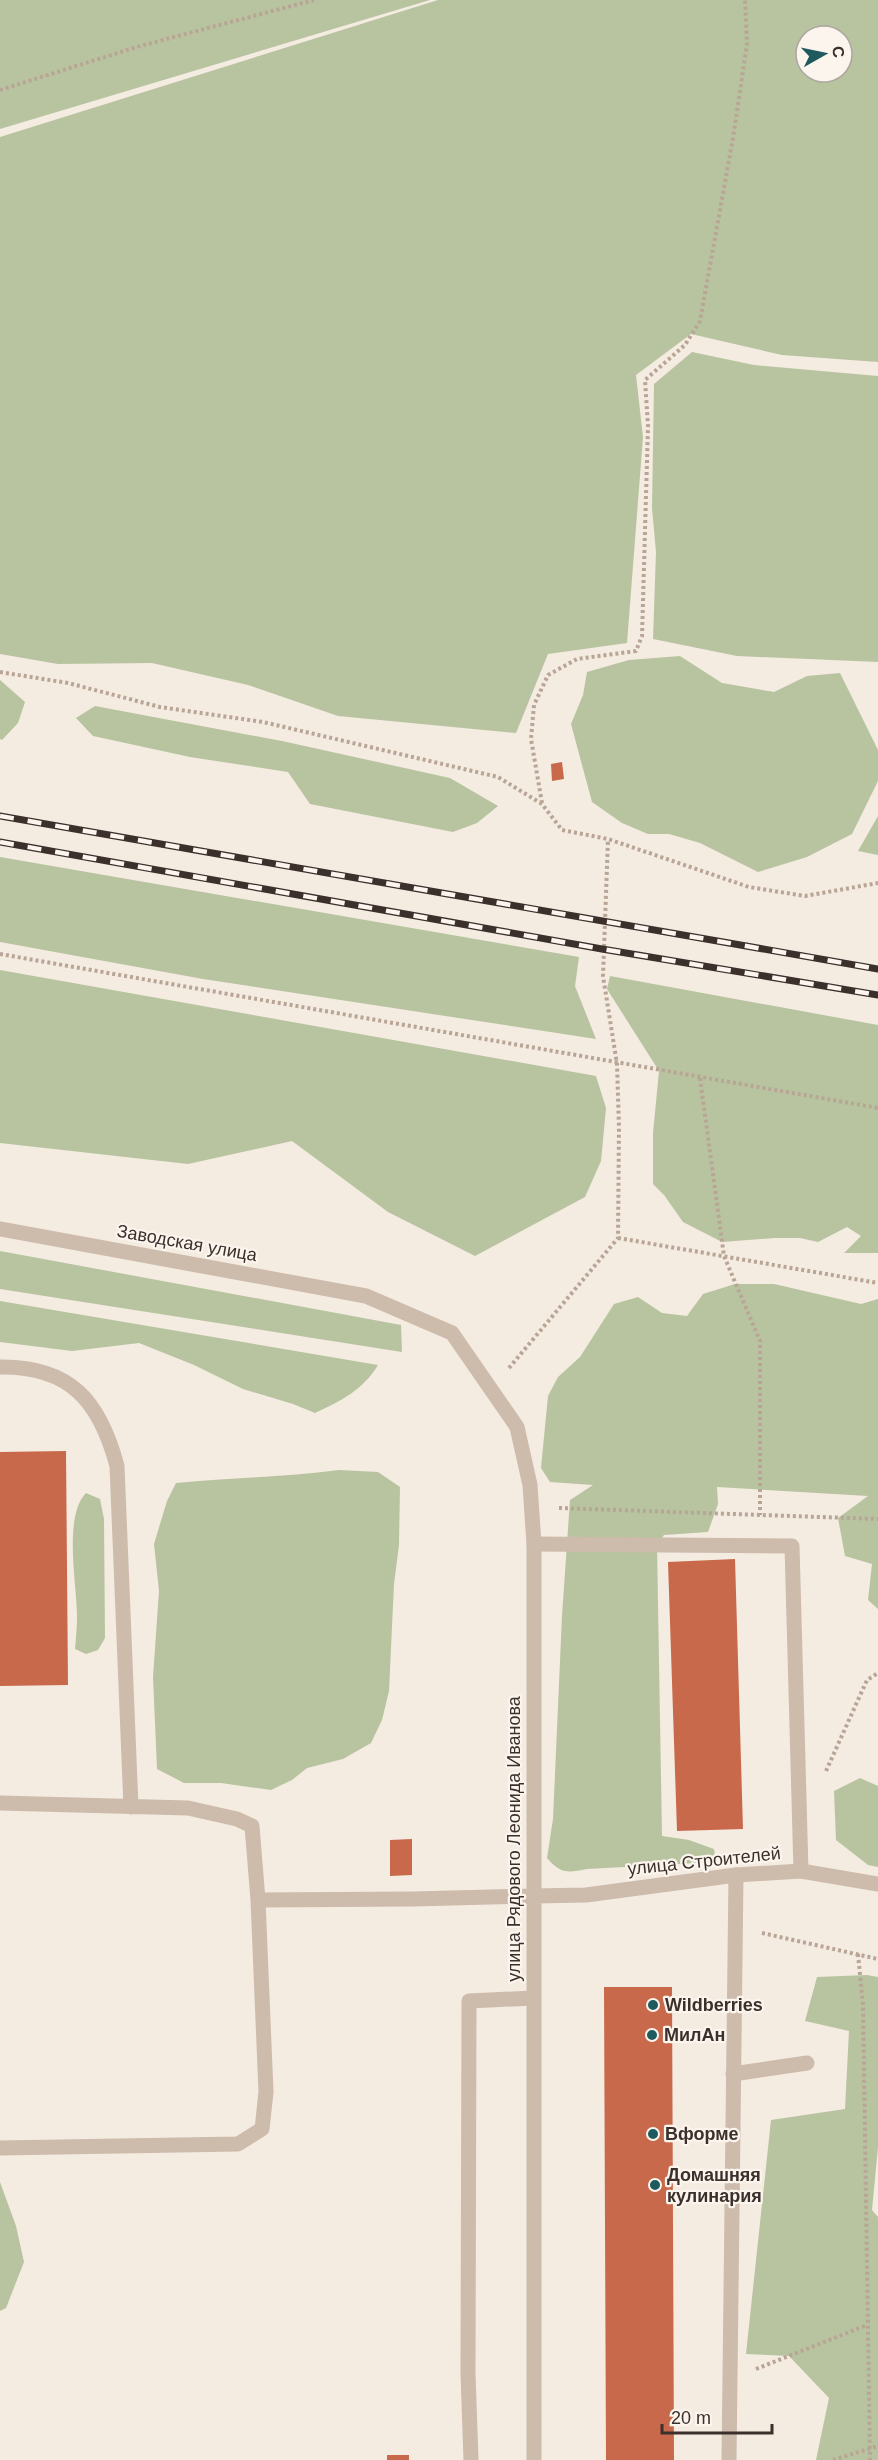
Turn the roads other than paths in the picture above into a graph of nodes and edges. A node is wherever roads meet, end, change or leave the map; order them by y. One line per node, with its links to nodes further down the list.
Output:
1 (0, 1229): 2 (street, Заводская улица)
2 (366, 1296): 4 (street, улица Рядового Леонида Иванова)
3 (0, 1367): 6 (street)
4 (534, 1544): 7 (street); 10 (street, улица Рядового Леонида Иванова)
5 (0, 1803): 6 (street)
6 (131, 1807): 11 (street)
7 (801, 1871): 8 (street, улица Строителей); 9 (street, улица Строителей)
8 (736, 1875): 10 (street, улица Строителей); 14 (street)
9 (878, 1884)
10 (534, 1896): 11 (street, улица Строителей); 12 (street, улица Рядового Леонида Иванова)
11 (258, 1900): 15 (street)
12 (533, 1998): 16 (street); 17 (street, улица Рядового Леонида Иванова)
13 (807, 2063): 14 (street)
14 (734, 2074): 18 (street)
15 (0, 2148)
16 (471, 2460)
17 (534, 2460)
18 (729, 2460)

